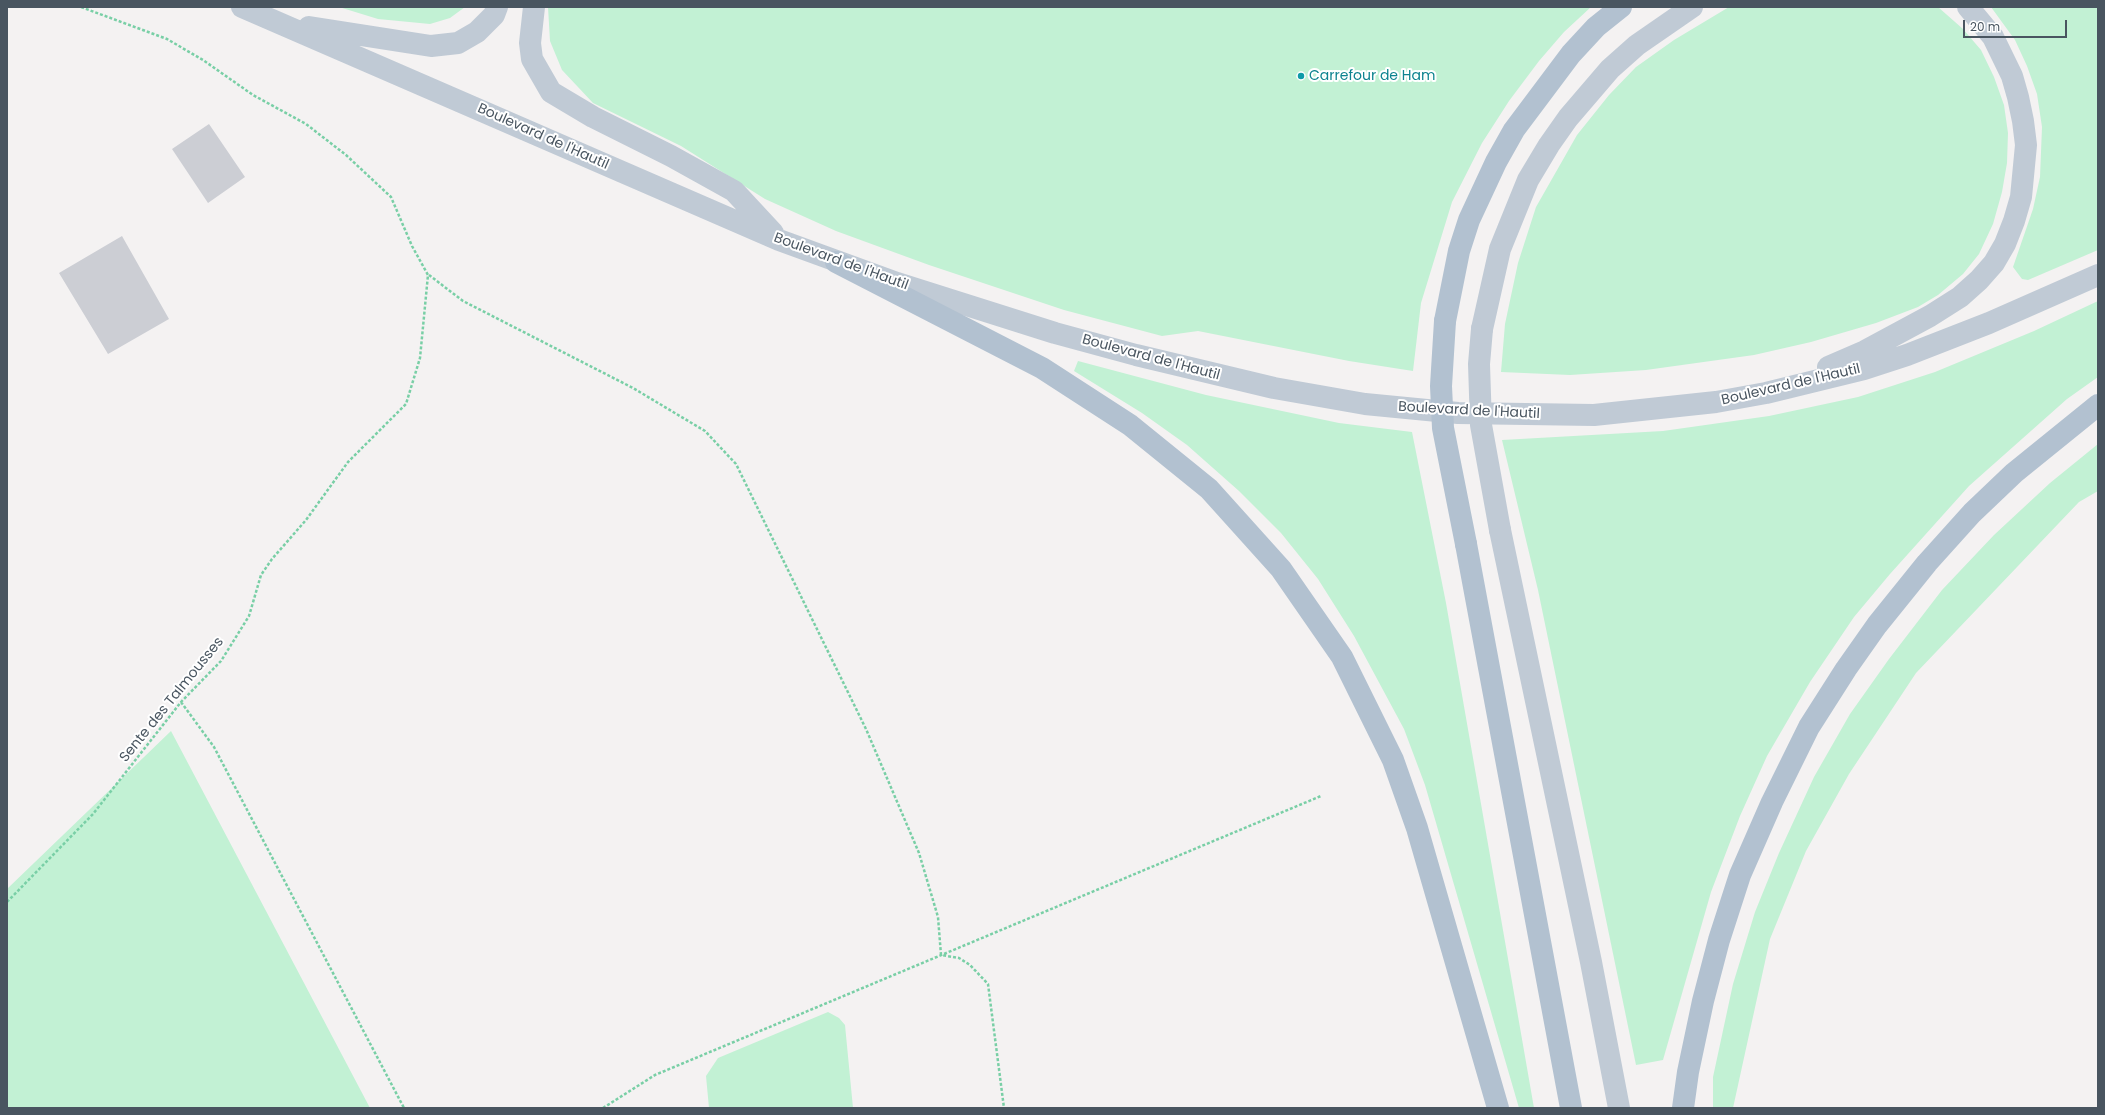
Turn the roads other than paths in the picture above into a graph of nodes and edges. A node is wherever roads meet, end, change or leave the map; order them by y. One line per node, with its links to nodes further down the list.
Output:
1 (242, 7): 7 (main road, Boulevard de l'Hautil)
2 (497, 7): 7 (main road)
3 (534, 7): 8 (main road)
4 (1621, 7): 14 (main road, bridge)
5 (1692, 7): 15 (main road, bridge)
6 (1968, 7): 11 (main road)
7 (283, 24): 8 (main road, Boulevard de l'Hautil)
8 (779, 240): 9 (main road, Boulevard de l'Hautil)
9 (836, 262): 11 (main road, Boulevard de l'Hautil); 13 (main road)
10 (2098, 275): 11 (main road, Boulevard de l'Hautil)
11 (1766, 393)
12 (2098, 405): 16 (main road)
13 (1498, 1108)
14 (1571, 1108)
15 (1619, 1108)
16 (1683, 1108)

